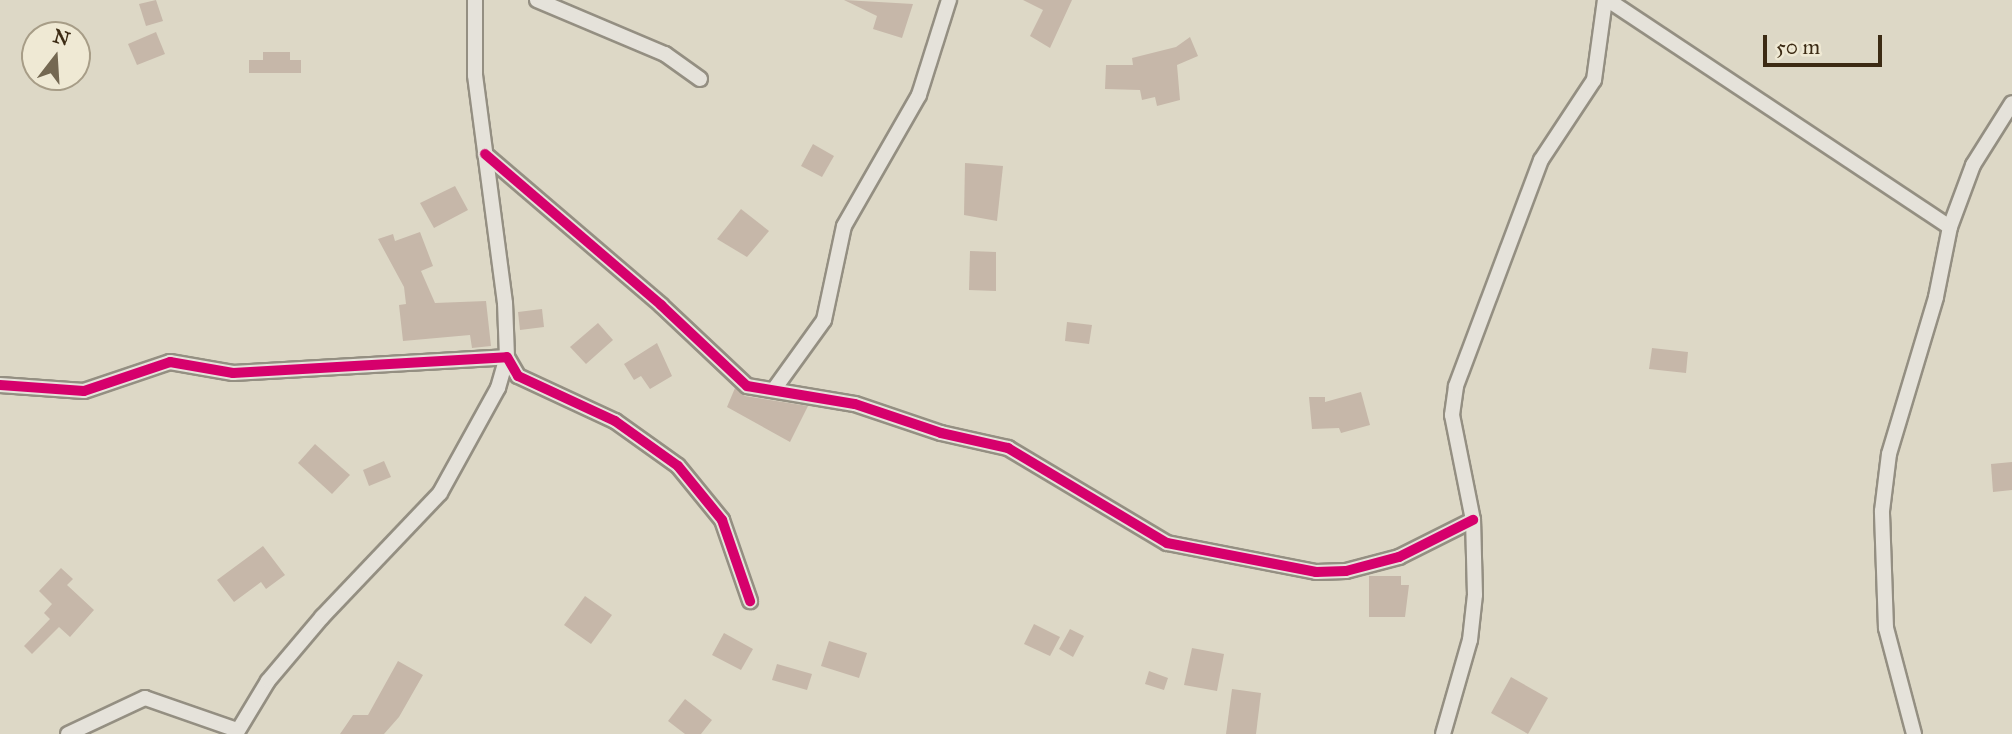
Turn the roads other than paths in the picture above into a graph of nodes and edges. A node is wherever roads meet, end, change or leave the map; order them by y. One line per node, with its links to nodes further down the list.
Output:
1 (475, 0): 7 (street)
2 (537, 0): 5 (street)
3 (949, 0): 11 (street)
4 (1607, 0): 8 (street); 12 (street)
5 (700, 79)
6 (2012, 103): 8 (street)
7 (485, 154): 9 (street); 11 (street)
8 (1950, 227): 17 (street)
9 (507, 357): 10 (street); 13 (street); 14 (street)
10 (0, 385)
11 (775, 388): 12 (street)
12 (1473, 520): 16 (street)
13 (750, 601)
14 (237, 732): 15 (street)
15 (68, 734)
16 (1443, 734)
17 (1914, 734)

